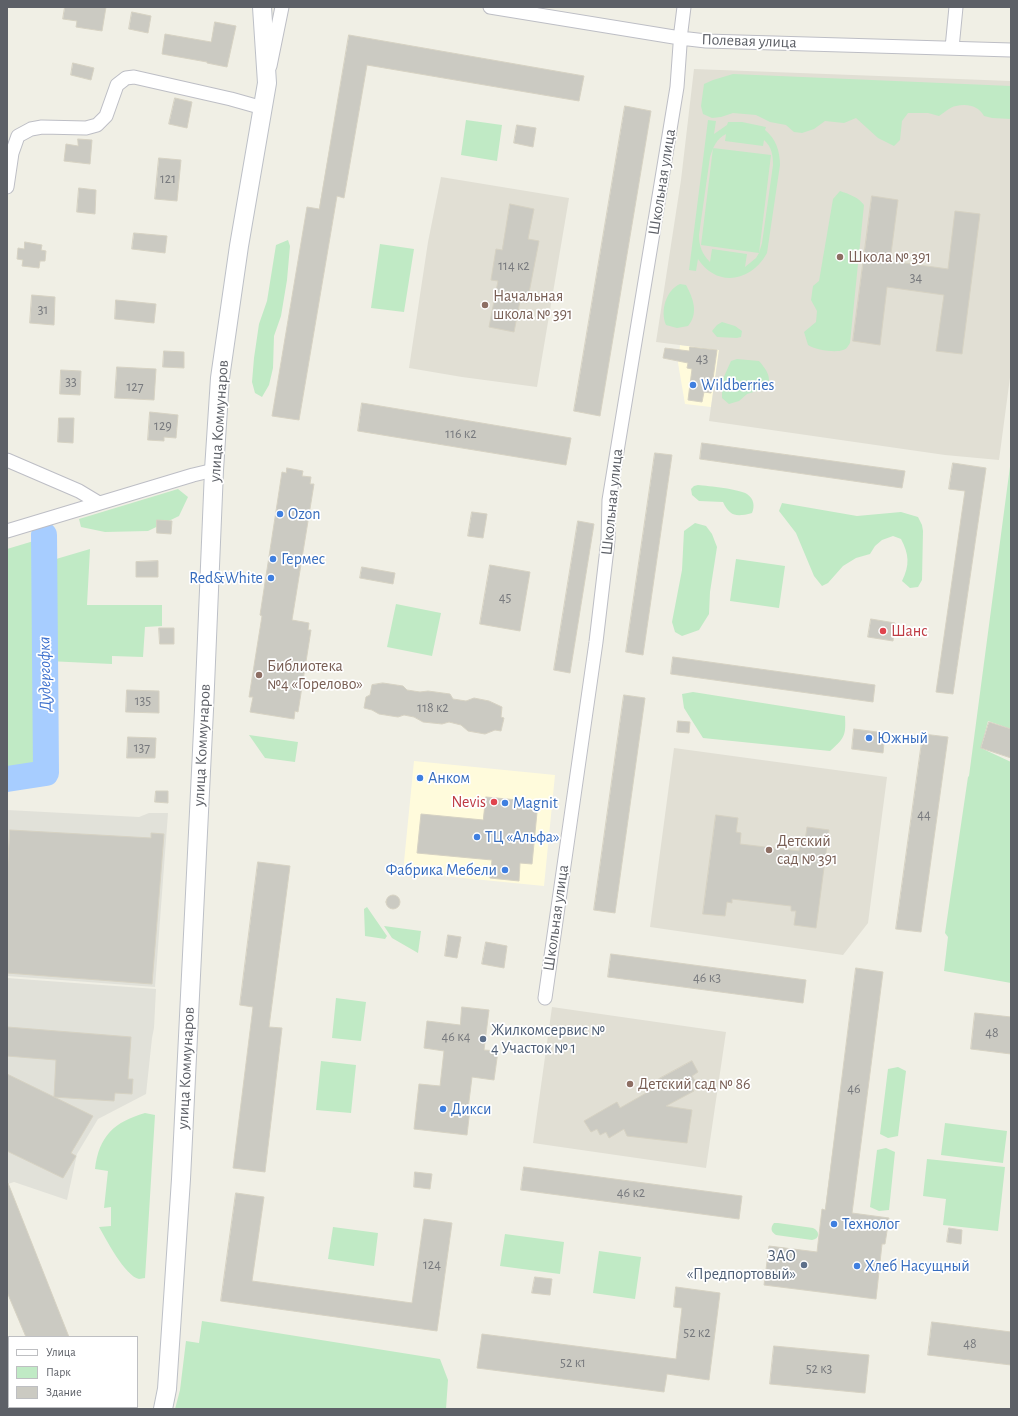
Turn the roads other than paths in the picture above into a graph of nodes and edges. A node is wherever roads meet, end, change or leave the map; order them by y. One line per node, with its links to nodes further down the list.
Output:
1 (262, 7): 9 (street, улица Коммунаров)
2 (282, 7): 9 (street, улица Коммунаров)
3 (490, 7): 6 (street, Полевая улица)
4 (684, 7): 6 (street, Школьная улица)
5 (956, 7): 7 (street)
6 (680, 38): 7 (street, Полевая улица); 16 (street, Школьная улица)
7 (952, 48): 8 (street, Полевая улица)
8 (1011, 50)
9 (267, 83): 10 (street, улица Коммунаров)
10 (262, 108): 11 (street); 13 (street, улица Коммунаров)
11 (7, 187)
12 (7, 460): 14 (street)
13 (214, 470): 14 (street); 17 (street, улица Коммунаров)
14 (99, 503): 15 (street)
15 (7, 531)
16 (545, 998)
17 (163, 1409)

